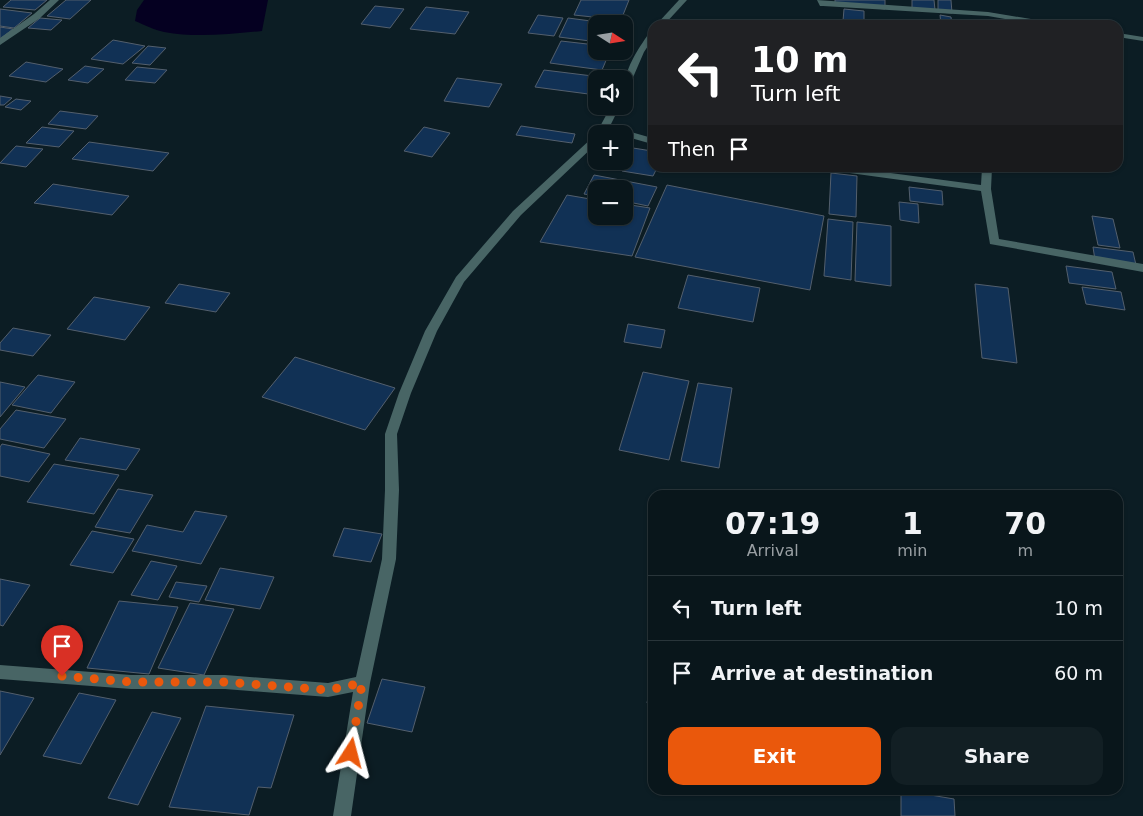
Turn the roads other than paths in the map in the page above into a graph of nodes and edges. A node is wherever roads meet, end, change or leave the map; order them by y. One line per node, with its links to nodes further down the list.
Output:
1 (55, 0): 11 (street)
2 (683, 0): 5 (street)
3 (821, 0): 4 (street)
4 (988, 14): 6 (street); 7 (street)
5 (665, 20)
6 (988, 20)
7 (1025, 20)
8 (1123, 36): 9 (street)
9 (1143, 39)
10 (648, 41): 12 (street)
11 (0, 42)
12 (632, 70)
13 (633, 137): 14 (street)
14 (648, 140)
15 (588, 146): 21 (street)
16 (865, 172): 18 (street)
17 (987, 172): 18 (street)
18 (986, 188): 19 (street)
19 (1143, 268)
20 (0, 672): 21 (street)
21 (362, 683): 22 (street)
22 (342, 816)

